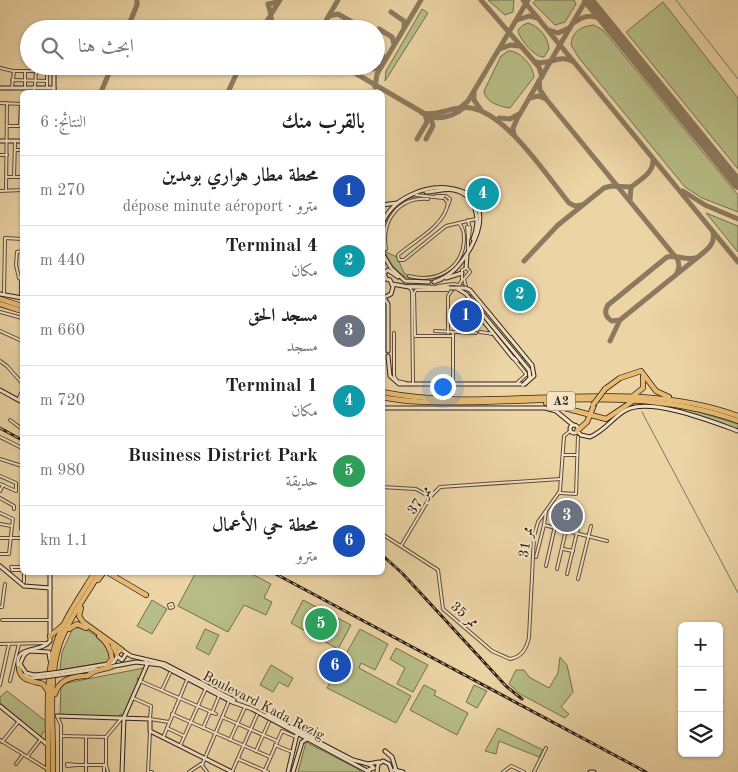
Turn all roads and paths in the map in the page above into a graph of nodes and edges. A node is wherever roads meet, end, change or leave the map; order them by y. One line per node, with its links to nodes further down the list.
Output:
1 (0, 68): 3 (street)
2 (20, 71): 3 (street)
3 (13, 72): 8 (street)
4 (25, 75): 9 (street)
5 (36, 75): 10 (street)
6 (47, 75): 11 (street)
7 (54, 75): 17 (main road)
8 (12, 80): 9 (street); 12 (street)
9 (25, 80): 10 (street); 13 (street)
10 (36, 80): 11 (street); 14 (street)
11 (47, 81): 16 (street)
12 (12, 87): 13 (main road); 15 (main road)
13 (24, 87): 14 (main road)
14 (35, 87): 16 (main road); 18 (street)
15 (0, 88)
16 (47, 88): 17 (main road)
17 (54, 88)
18 (34, 90)
19 (0, 103): 20 (street)
20 (7, 103): 21 (street); 22 (street)
21 (20, 104)
22 (7, 126): 23 (street); 27 (street)
23 (20, 126)
24 (0, 141): 27 (main road)
25 (15, 141): 26 (main road); 27 (main road); 28 (street)
26 (20, 141)
27 (6, 142): 31 (street)
28 (14, 150): 29 (street); 33 (street)
29 (20, 150)
30 (0, 155): 31 (street)
31 (7, 155): 32 (street)
32 (7, 177): 33 (street); 36 (street)
33 (14, 177): 34 (street)
34 (20, 177)
35 (0, 190): 36 (street)
36 (6, 190): 37 (street)
37 (20, 190)
38 (425, 192): 39 (main road); 44 (main road); 48 (main road)
39 (412, 196): 41 (main road); 46 (street)
40 (428, 199): 49 (street)
41 (398, 203): 42 (main road); 43 (main road)
42 (385, 205)
43 (385, 218)
44 (478, 218): 45 (street); 48 (main road)
45 (467, 221): 46 (street); 51 (street)
46 (458, 223): 56 (street)
47 (20, 239): 70 (street)
48 (470, 248): 51 (main road)
49 (386, 249)
50 (20, 251): 57 (street)
51 (468, 253): 53 (main road); 58 (main road)
52 (385, 258): 60 (main road)
53 (466, 267): 55 (street); 55 (street)
54 (385, 272): 60 (main road)
55 (463, 275): 58 (main road); 64 (street); 68 (street)
56 (409, 276)
57 (20, 278)
58 (443, 278): 62 (main road)
59 (385, 279): 63 (main road)
60 (405, 281): 61 (main road)
61 (429, 282)
62 (434, 282)
63 (392, 284): 65 (main road); 72 (main road)
64 (458, 285): 66 (street); 68 (street)
65 (400, 286): 66 (street); 67 (main road)
66 (438, 286): 69 (street)
67 (409, 287): 69 (main road); 94 (street)
68 (467, 288): 90 (street)
69 (450, 289): 83 (street); 84 (street); 86 (main road, bridge); 88 (main road, bridge)
70 (2, 294): 71 (main road)
71 (20, 297)
72 (385, 297)
73 (0, 300): 76 (highway)
74 (385, 300): 94 (main road)
75 (0, 304): 77 (highway)
76 (20, 305)
77 (20, 310)
78 (0, 312): 79 (street)
79 (20, 317)
80 (435, 331): 83 (street)
81 (0, 332): 85 (street)
82 (394, 333): 94 (street)
83 (448, 333): 84 (street)
84 (453, 335): 90 (street); 95 (street)
85 (20, 340)
86 (526, 358): 88 (main road, bridge); 96 (main road, bridge)
87 (0, 361): 92 (street)
88 (521, 361): 96 (main road, bridge)
89 (644, 370): 91 (highway); 93 (highway); 98 (highway)
90 (527, 375): 97 (street)
91 (628, 376): 93 (highway); 98 (highway)
92 (20, 381)
93 (646, 381): 103 (highway); 106 (highway)
94 (410, 384): 95 (main road)
95 (453, 384): 97 (main road)
96 (524, 384): 97 (main road)
97 (488, 385)
98 (605, 389): 108 (highway, bridge)
99 (0, 390): 104 (main road)
100 (385, 391): 103 (highway, A2)
101 (20, 396): 104 (street)
102 (385, 397): 105 (highway, A2)
103 (633, 399): 105 (highway, A2); 106 (highway, A2); 108 (highway); 112 (highway, A2)
104 (18, 400)
105 (532, 401): 108 (highway)
106 (697, 404): 109 (highway, A2)
107 (385, 408): 110 (main road)
108 (589, 416): 115 (highway)
109 (738, 416)
110 (566, 419): 114 (main road); 115 (main road)
111 (10, 420): 113 (street)
112 (738, 421)
113 (20, 428)
114 (570, 429): 115 (main road); 115 (main road); 119 (street)
115 (576, 430): 116 (main road); 120 (street)
116 (738, 431)
117 (0, 437): 118 (street)
118 (20, 447)
119 (563, 455): 120 (street); 124 (street)
120 (577, 455): 130 (street)
121 (0, 458): 122 (street)
122 (20, 465)
123 (0, 476): 126 (street)
124 (562, 478): 130 (street); 131 (street, ممر 37)
125 (1, 485): 126 (street); 129 (street)
126 (16, 485): 127 (street)
127 (20, 486)
128 (385, 487): 131 (street)
129 (0, 491)
130 (560, 493): 134 (street, ممر 31)
131 (430, 497): 151 (street, ممر 37)
132 (0, 498): 133 (street)
133 (14, 509)
134 (546, 511): 139 (street); 183 (street, ممر 31)
135 (0, 513): 140 (street)
136 (557, 517): 142 (street)
137 (580, 520): 144 (street)
138 (0, 524): 140 (street)
139 (544, 525): 142 (street); 155 (street)
140 (12, 526): 149 (street)
141 (591, 526): 146 (street)
142 (555, 528): 143 (street); 157 (street)
143 (566, 530): 144 (street); 152 (street)
144 (577, 533): 146 (street); 153 (street)
145 (385, 536): 151 (street, ممر 35)
146 (588, 536): 150 (street); 169 (street)
147 (0, 538): 149 (street)
148 (20, 538): 149 (street)
149 (10, 539): 154 (street)
150 (607, 541)
151 (401, 546): 183 (street, ممر 35)
152 (562, 548): 153 (street); 160 (street)
153 (573, 551): 161 (street)
154 (0, 554)
155 (536, 557)
156 (0, 566): 172 (main road)
157 (546, 566)
158 (12, 567): 159 (street)
159 (20, 569)
160 (557, 569)
161 (567, 574)
162 (50, 575): 172 (main road)
163 (92, 575): 176 (highway)
164 (102, 575): 175 (highway)
165 (103, 575): 182 (highway)
166 (111, 575): 173 (highway)
167 (18, 577): 168 (street)
168 (24, 577): 170 (street)
169 (578, 579)
170 (24, 582)
171 (5, 584): 174 (street)
172 (50, 588): 178 (main road)
173 (147, 593)
174 (0, 607)
175 (80, 612): 179 (highway); 189 (highway)
176 (68, 619): 180 (highway); 194 (highway)
177 (2, 620): 178 (street)
178 (50, 623): 180 (highway); 184 (main road)
179 (69, 628): 181 (highway); 182 (highway)
180 (58, 629): 184 (highway)
181 (94, 632): 191 (highway); 193 (highway)
182 (63, 636): 198 (highway)
183 (529, 637)
184 (50, 640): 188 (main road)
185 (19, 643): 187 (street); 188 (street); 201 (street)
186 (0, 644): 187 (street)
187 (9, 644): 203 (street)
188 (43, 645): 195 (main road)
189 (122, 650): 190 (main road); 191 (main road)
190 (126, 656): 191 (main road); 192 (main road, Boulevard Kada Rezig); 206 (main road, Boulevard Kada Rezig)
191 (118, 657): 193 (main road)
192 (145, 662): 193 (main road); 200 (main road, Boulevard Kada Rezig); 202 (main road)
193 (110, 665): 196 (main road); 198 (main road); 210 (highway)
194 (50, 666): 199 (main road); 207 (highway)
195 (19, 668): 199 (main road); 207 (highway)
196 (87, 670): 198 (highway)
197 (170, 673): 205 (street)
198 (58, 674): 199 (main road, bridge); 210 (highway)
199 (44, 676)
200 (188, 679): 204 (main road, Boulevard Kada Rezig); 209 (street)
201 (10, 680)
202 (140, 681): 205 (street); 208 (main road)
203 (0, 685)
204 (206, 688): 206 (main road, Boulevard Kada Rezig); 213 (street)
205 (162, 690): 209 (street)
206 (219, 694): 211 (main road, Boulevard Kada Rezig); 215 (street); 263 (main road, Boulevard Kada Rezig)
207 (49, 695): 241 (highway)
208 (132, 698): 219 (main road); 222 (street)
209 (179, 698): 213 (street); 216 (street)
210 (54, 700): 221 (highway)
211 (229, 701): 214 (main road, Boulevard Kada Rezig); 220 (street)
212 (0, 706): 223 (main road)
213 (197, 706): 215 (street); 226 (street)
214 (246, 707): 227 (street); 237 (main road, Boulevard Kada Rezig)
215 (211, 712): 217 (street); 229 (street)
216 (172, 714): 224 (street); 226 (street)
217 (216, 714)
218 (257, 715): 230 (street)
219 (123, 717): 221 (main road); 222 (main road); 238 (street); 277 (main road)
220 (222, 717): 227 (street); 232 (street)
221 (55, 718): 234 (street); 270 (highway)
222 (150, 719): 224 (street); 231 (main road)
223 (19, 721): 240 (main road); 244 (street)
224 (169, 722): 228 (street)
225 (269, 722): 233 (street)
226 (190, 723): 229 (street); 236 (street)
227 (238, 724): 230 (street); 243 (street)
228 (167, 728): 236 (street); 239 (street)
229 (203, 728): 232 (street)
230 (250, 730): 233 (street); 247 (street)
231 (150, 731): 239 (main road); 278 (street)
232 (215, 733): 243 (street); 257 (street)
233 (263, 735): 245 (street); 251 (street)
234 (62, 736): 235 (street); 260 (street)
235 (86, 736): 238 (street); 265 (street)
236 (184, 736): 249 (street)
237 (297, 736): 242 (main road, Boulevard Kada Rezig); 245 (street); 253 (main road)
238 (106, 737): 266 (street)
239 (163, 738): 249 (main road)
240 (41, 739): 241 (main road); 246 (main road); 255 (street)
241 (49, 739): 246 (highway)
242 (307, 739): 272 (main road, Boulevard Kada Rezig); 284 (main road)
243 (230, 740): 247 (street)
244 (1, 741): 254 (street)
245 (277, 741): 248 (street)
246 (49, 745): 270 (highway)
247 (244, 745): 251 (street); 258 (street)
248 (275, 745): 253 (street); 256 (street)
249 (180, 746): 257 (main road)
250 (546, 748): 289 (street)
251 (256, 751): 256 (street)
252 (386, 751): 269 (main road)
253 (294, 753): 283 (main road)
254 (22, 755): 255 (street); 261 (street)
255 (26, 757): 270 (street)
256 (270, 757): 271 (street)
257 (205, 759): 262 (street); 281 (main road)
258 (238, 759): 271 (street); 281 (street)
259 (379, 762): 263 (main road); 268 (main road); 285 (main road)
260 (62, 763): 264 (street); 267 (street)
261 (16, 764)
262 (202, 764): 279 (street); 280 (street)
263 (368, 764): 272 (main road)
264 (67, 765): 265 (street); 267 (street)
265 (86, 765): 266 (street); 274 (street)
266 (105, 765): 275 (street); 276 (street)
267 (62, 767): 273 (street)
268 (391, 770): 269 (main road)
269 (396, 770): 286 (main road)
270 (50, 771)
271 (264, 771): 282 (street)
272 (368, 771)
273 (61, 772)
274 (86, 772)
275 (104, 772)
276 (108, 772)
277 (122, 772)
278 (150, 772)
279 (189, 772)
280 (207, 772)
281 (232, 772)
282 (268, 772)
283 (288, 772)
284 (293, 772)
285 (377, 772)
286 (403, 772)
287 (503, 772): 288 (street)
288 (524, 772)
289 (534, 772)

